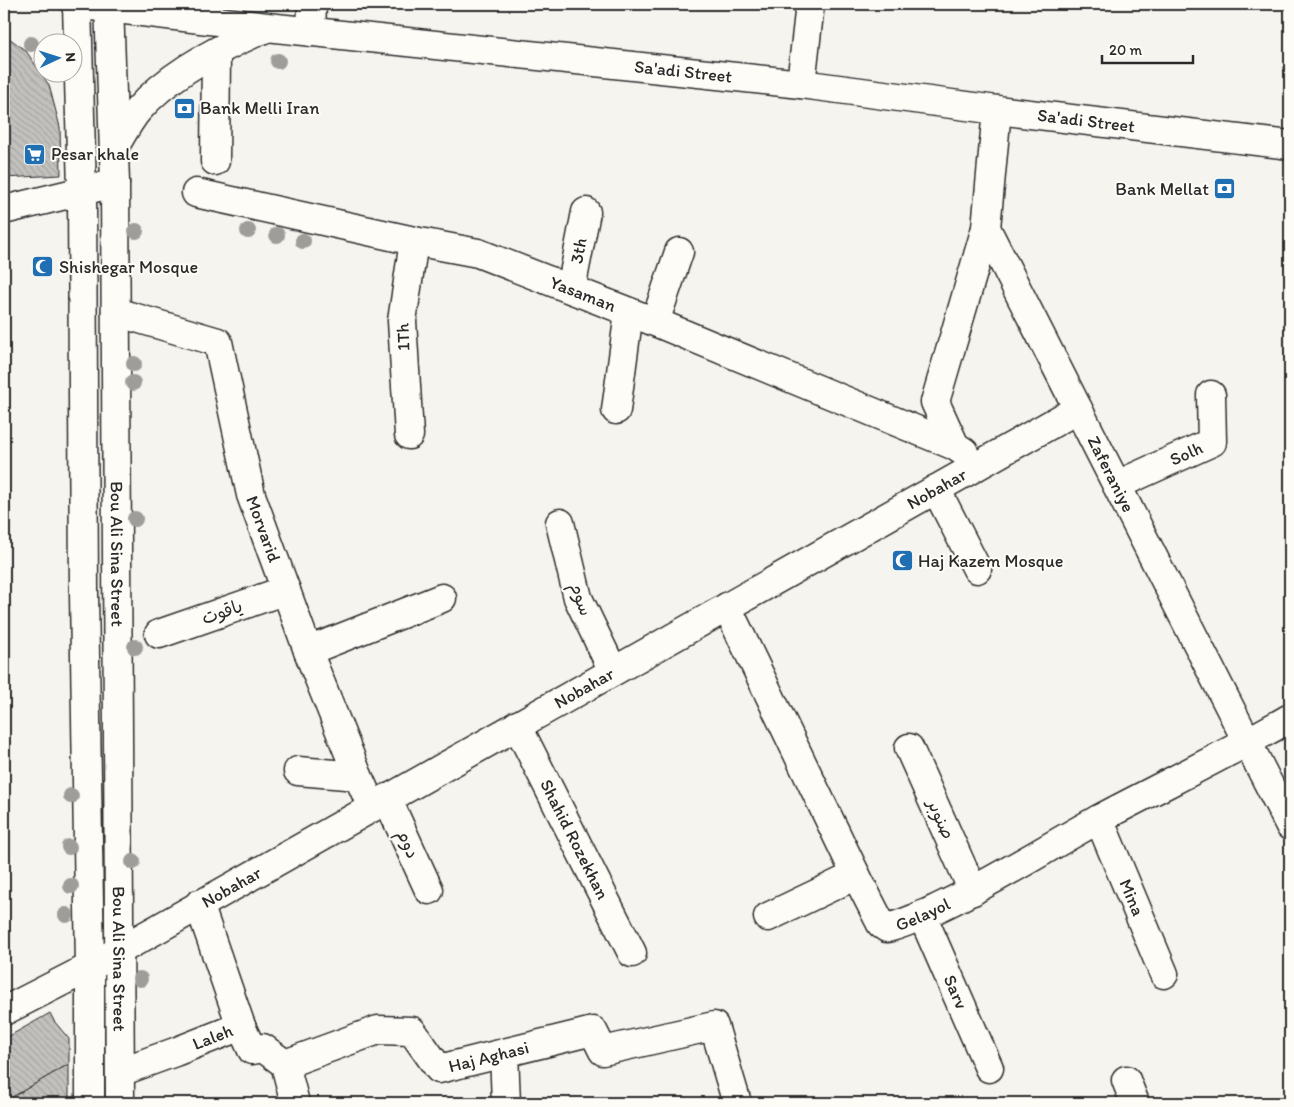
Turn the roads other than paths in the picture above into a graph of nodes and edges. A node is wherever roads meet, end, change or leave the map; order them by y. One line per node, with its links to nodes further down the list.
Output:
1 (77, 4): 5 (street, Sa'adi Street); 15 (street, Bou Ali Sina Street)
2 (214, 4): 6 (street)
3 (312, 4): 7 (street)
4 (810, 4): 9 (street)
5 (110, 6): 6 (street, Sa'adi Street); 11 (street, Bou Ali Sina Street)
6 (267, 27): 7 (street, Sa'adi Street); 8 (street)
7 (311, 32): 9 (street, Sa'adi Street)
8 (216, 52): 11 (street); 13 (street)
9 (801, 84): 10 (street, Sa'adi Street)
10 (997, 110): 12 (street, Sa'adi Street); 19 (street)
11 (115, 146): 14 (street, Bou Ali Sina Street)
12 (1290, 146)
13 (215, 161)
14 (115, 183): 15 (street); 23 (street, Bou Ali Sina Street)
15 (82, 191): 17 (street); 59 (street, Bou Ali Sina Street)
16 (196, 194): 20 (street, Yasaman)
17 (4, 210)
18 (586, 212): 22 (street, 3th)
19 (986, 228): 27 (street, Zaferaniye); 30 (street)
20 (414, 241): 22 (street, Yasaman); 29 (street, 1Th)
21 (679, 252): 25 (street)
22 (571, 290): 24 (street, Yasaman)
23 (116, 312): 36 (street, Morvarid); 57 (street, Bou Ali Sina Street)
24 (629, 312): 25 (street, Yasaman); 28 (street)
25 (655, 322): 30 (street, Yasaman)
26 (1211, 395): 32 (street, Solh)
27 (1078, 409): 31 (street, Nobahar); 32 (street, Zaferaniye)
28 (616, 410)
29 (409, 435)
30 (955, 446): 31 (street, Yasaman)
31 (981, 464): 33 (street, Nobahar)
32 (1117, 485): 44 (street, Zaferaniye)
33 (936, 489): 35 (street); 38 (street, Nobahar)
34 (560, 523): 41 (street, سوم)
35 (977, 569)
36 (286, 590): 39 (street, یاقوت); 40 (street, Morvarid)
37 (442, 598): 40 (street)
38 (727, 607): 41 (street, Nobahar); 51 (street, Gelayol)
39 (159, 634)
40 (308, 651): 47 (street, Morvarid)
41 (613, 671): 43 (street, Nobahar)
42 (1290, 718): 44 (street, Gelayol)
43 (517, 725): 48 (street, Nobahar); 58 (street, Shahid Rozekhan)
44 (1248, 742): 49 (street, Gelayol); 50 (street, Zaferaniye)
45 (910, 748): 53 (street, صنوبر)
46 (298, 771): 47 (street)
47 (358, 776): 48 (street, Morvarid)
48 (380, 802): 52 (street, دوم); 54 (street, Nobahar)
49 (1100, 819): 53 (street, Gelayol); 60 (street, Mina)
50 (1290, 826)
51 (856, 875): 55 (street, Gelayol); 56 (street)
52 (429, 890)
53 (973, 891): 55 (street, Gelayol)
54 (199, 904): 57 (street, Nobahar); 62 (street, Laleh)
55 (922, 915): 65 (street, Sarv)
56 (768, 917)
57 (119, 950): 59 (street, Nobahar); 66 (street, Bou Ali Sina Street)
58 (632, 953)
59 (90, 967): 61 (street, Nobahar); 67 (street, Bou Ali Sina Street)
60 (1164, 974)
61 (4, 1011)
62 (241, 1026): 64 (street); 66 (street, Laleh)
63 (504, 1054): 64 (street, Haj Aghasi); 70 (street); 71 (street, Haj Aghasi)
64 (285, 1064): 69 (street)
65 (989, 1068)
66 (120, 1072): 68 (street, Bou Ali Sina Street)
67 (90, 1103)
68 (120, 1103)
69 (295, 1103)
70 (506, 1103)
71 (737, 1103)

